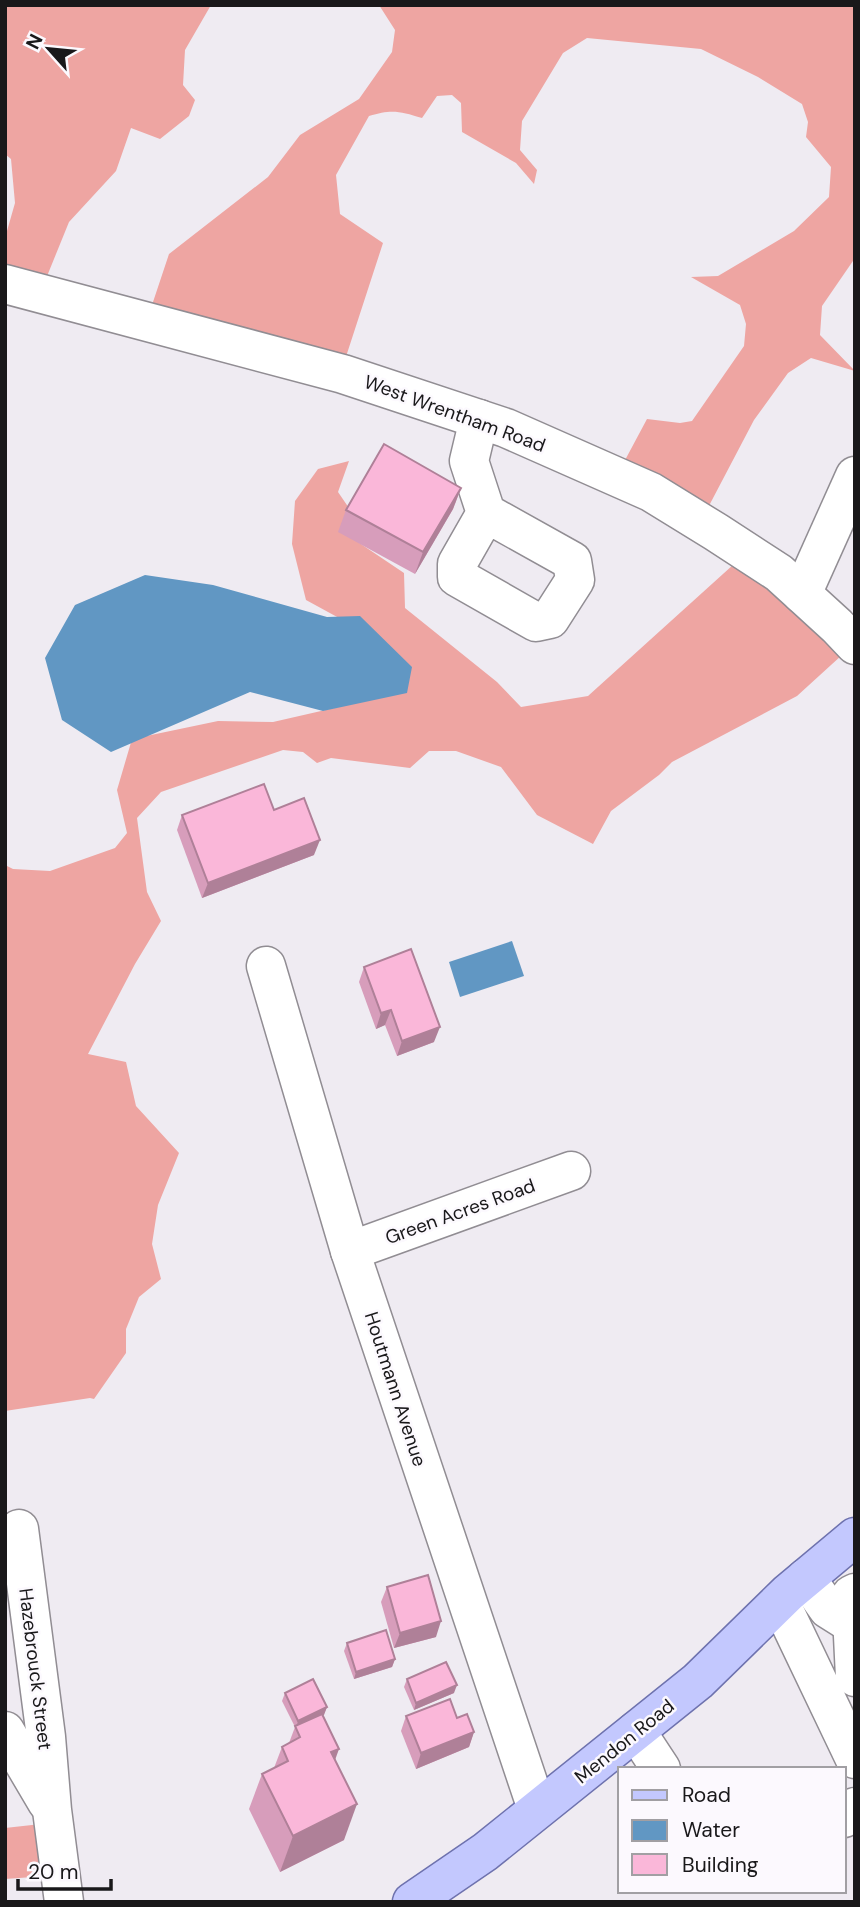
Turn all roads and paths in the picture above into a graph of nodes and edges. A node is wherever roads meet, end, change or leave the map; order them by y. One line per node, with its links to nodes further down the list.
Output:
1 (5, 284): 2 (street, West Wrentham Road)
2 (479, 419): 4 (street); 5 (street, West Wrentham Road)
3 (855, 476): 5 (street)
4 (486, 513)
5 (802, 594): 6 (street, West Wrentham Road)
6 (855, 645)
7 (266, 966): 9 (street, Houtmann Avenue)
8 (571, 1171): 9 (street, Green Acres Road)
9 (350, 1251): 20 (street, Houtmann Avenue)
10 (19, 1529): 21 (street, Hazebrouck Street)
11 (855, 1537): 12 (main road, Mendon Road)
12 (792, 1590): 13 (street); 17 (main road, Mendon Road); 18 (street)
13 (854, 1616): 14 (street)
14 (854, 1664): 15 (street)
15 (855, 1677)
16 (5, 1731): 21 (street, Hazebrouck Street)
17 (636, 1731): 19 (street); 20 (main road, Mendon Road)
18 (855, 1759)
19 (660, 1767)
20 (537, 1809): 23 (main road, Mendon Road)
21 (52, 1810): 22 (street, Hazebrouck Street)
22 (64, 1902)
23 (412, 1902)

